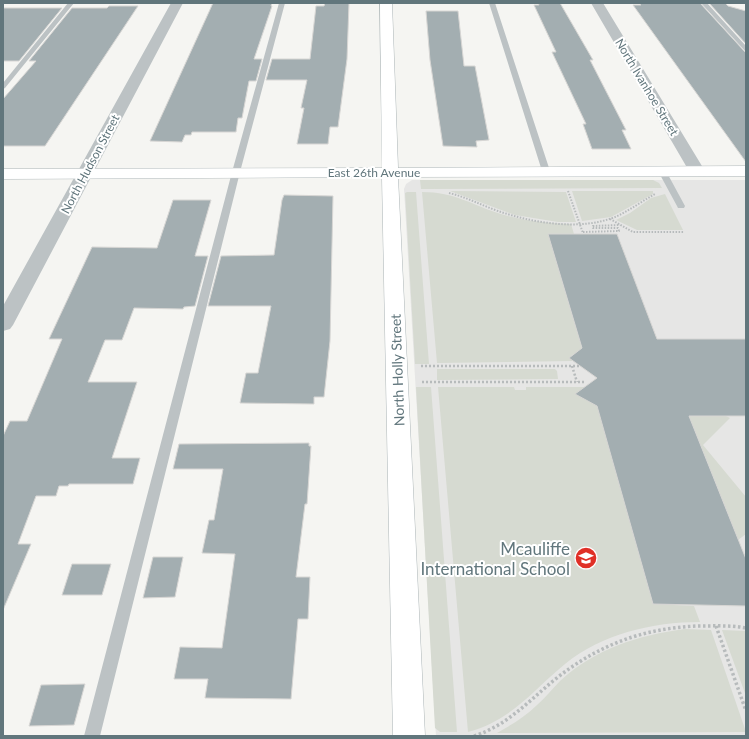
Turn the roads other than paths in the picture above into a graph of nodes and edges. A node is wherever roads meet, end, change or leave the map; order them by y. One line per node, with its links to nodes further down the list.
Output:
1 (72, 3): 9 (lane)
2 (177, 3): 17 (street, North Hudson Street)
3 (282, 3): 14 (lane)
4 (386, 3): 15 (street, North Holly Street)
5 (492, 3): 10 (lane)
6 (598, 3): 12 (street, North Ivanhoe Street)
7 (704, 3): 8 (lane)
8 (746, 50)
9 (3, 87)
10 (546, 171): 11 (street, East 26th Avenue); 15 (street, East 26th Avenue)
11 (662, 171): 12 (street, East 26th Avenue); 18 (lane)
12 (697, 171): 13 (street, East 26th Avenue)
13 (746, 171)
14 (236, 172): 15 (street, East 26th Avenue); 17 (street, East 26th Avenue); 20 (lane)
15 (390, 172): 21 (street, North Holly Street)
16 (3, 174): 17 (street, East 26th Avenue)
17 (85, 174): 19 (street, North Hudson Street)
18 (681, 206)
19 (3, 325)
20 (92, 736)
21 (409, 736)

